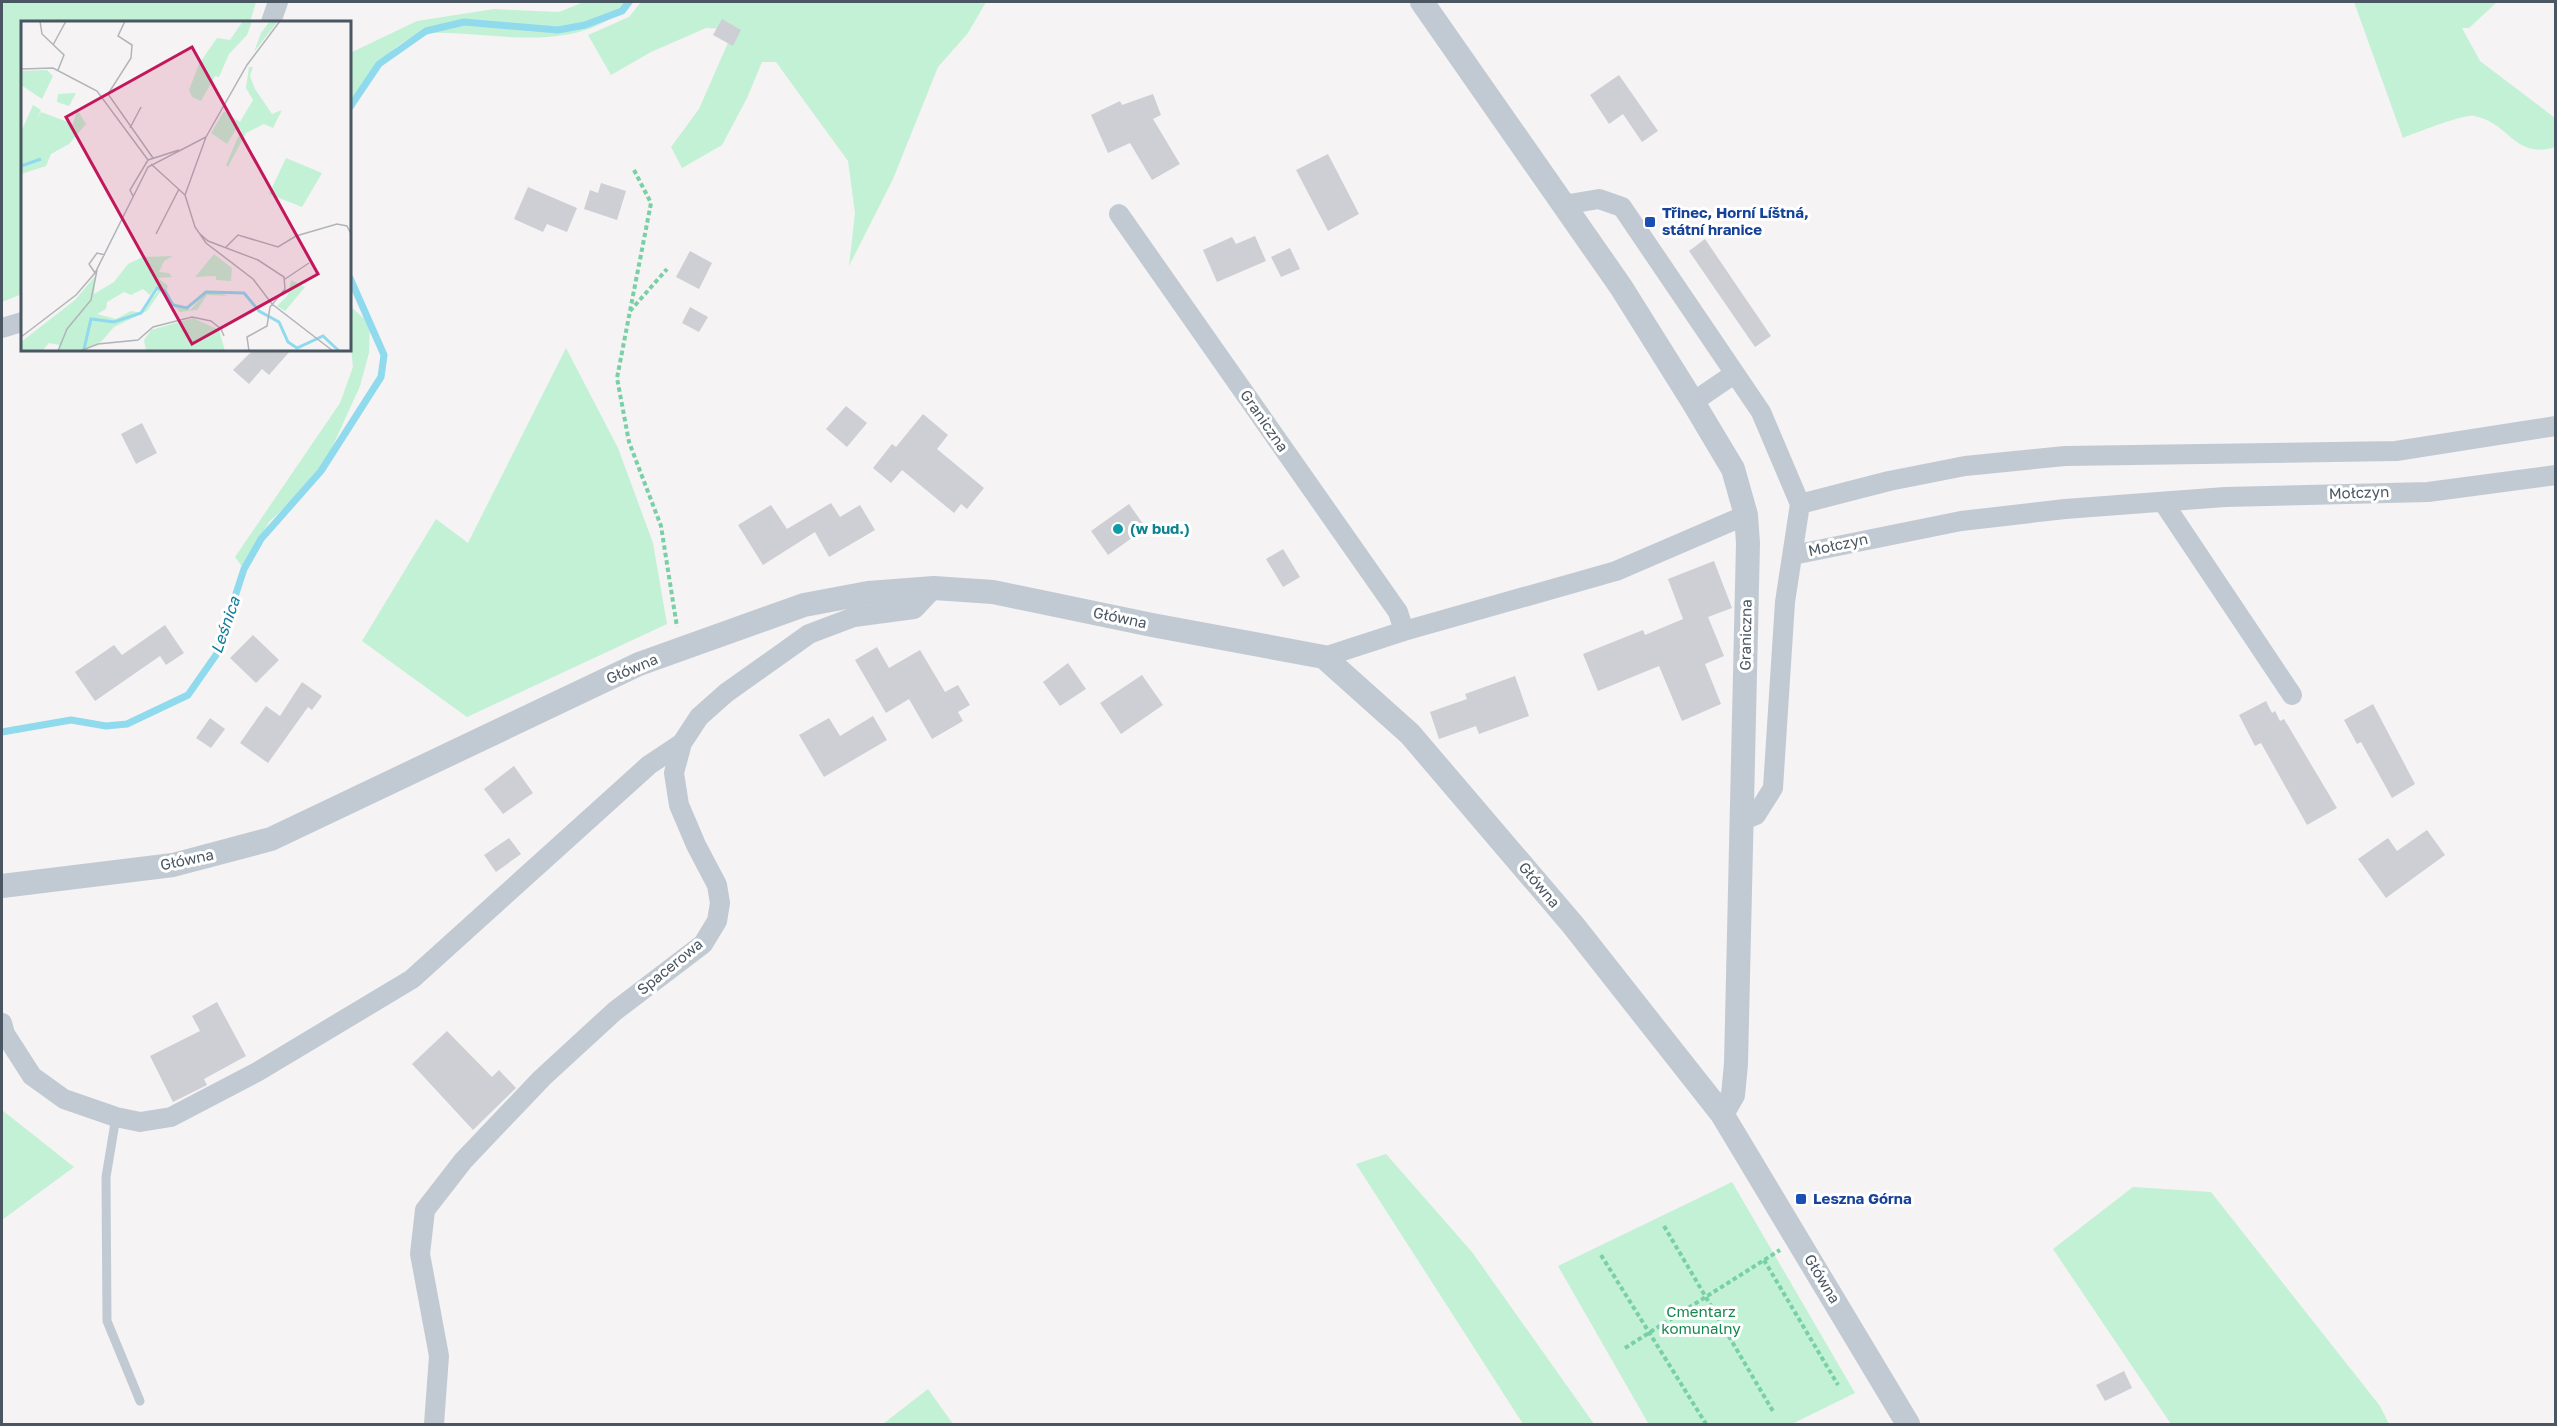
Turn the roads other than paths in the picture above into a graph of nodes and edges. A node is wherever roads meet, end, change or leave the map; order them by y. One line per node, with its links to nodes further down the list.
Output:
1 (278, 2): 3 (street)
2 (1422, 2): 4 (street, Graniczna)
3 (271, 21)
4 (1563, 205): 8 (street); 9 (street, Graniczna)
5 (1119, 214): 17 (street, Graniczna)
6 (21, 322): 7 (street)
7 (2, 328)
8 (1734, 374): 9 (street); 13 (street)
9 (1693, 402): 14 (street, Graniczna)
10 (2556, 426): 13 (street)
11 (2556, 475): 12 (street, Mołczyn)
12 (2163, 502): 15 (street, Mołczyn); 19 (street)
13 (1800, 504): 15 (street)
14 (1746, 515): 17 (street); 21 (street, Graniczna)
15 (1792, 555): 21 (street, Mołczyn)
16 (934, 588): 18 (street, Główna); 20 (street, Spacerowa); 22 (street, Główna)
17 (1404, 631): 18 (street)
18 (1324, 657): 24 (street, Główna)
19 (2292, 695)
20 (682, 743): 25 (street); 27 (street, Spacerowa)
21 (1741, 820): 24 (street, Graniczna)
22 (2, 886)
23 (2, 1023): 25 (street)
24 (1722, 1114): 28 (street, Główna)
25 (116, 1117): 26 (lane)
26 (140, 1401)
27 (434, 1425)
28 (1908, 1425)

